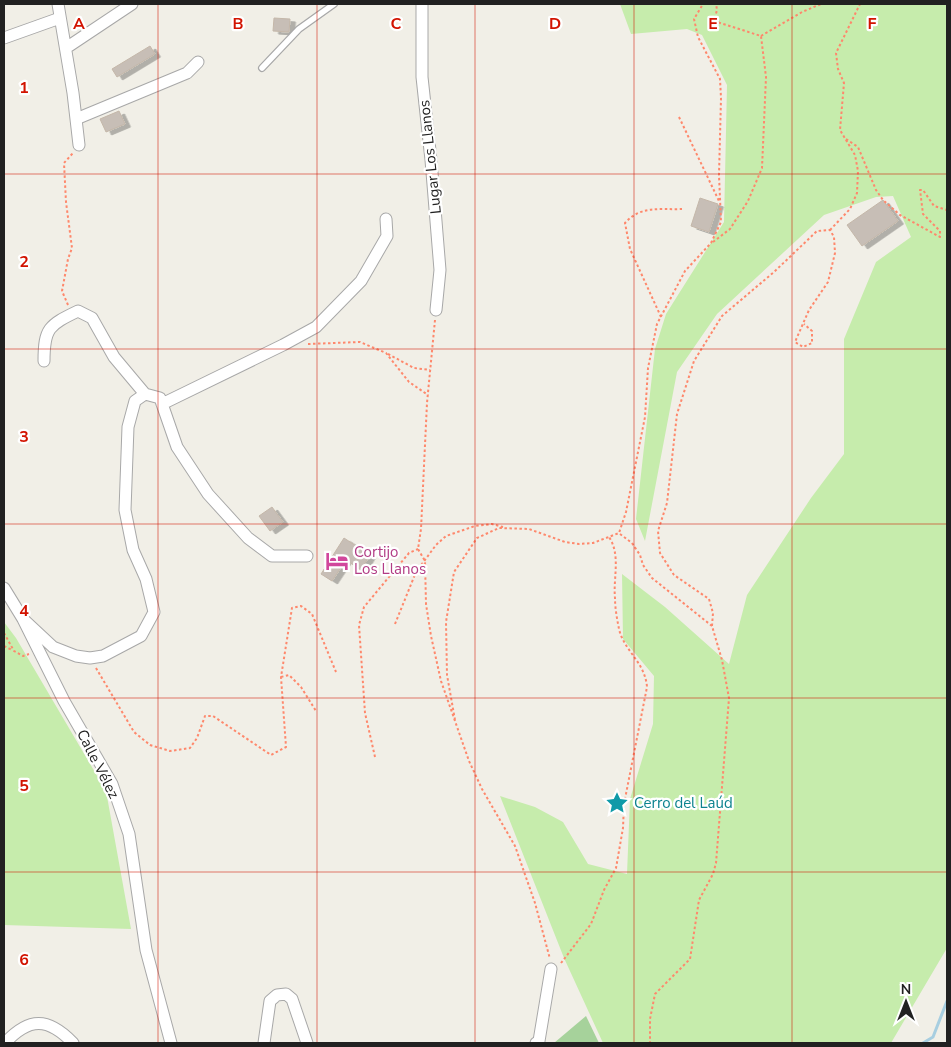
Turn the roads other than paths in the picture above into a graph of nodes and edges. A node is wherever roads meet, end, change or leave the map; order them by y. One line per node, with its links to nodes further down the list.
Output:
1 (58, 4): 5 (street)
2 (132, 4): 7 (street)
3 (334, 4): 9 (lane)
4 (422, 4): 13 (street, Lugar Los Llanos)
5 (60, 18): 6 (street); 7 (street)
6 (4, 38)
7 (66, 48): 10 (street)
8 (198, 62): 10 (street)
9 (262, 68)
10 (76, 119): 11 (street)
11 (79, 145)
12 (386, 219): 16 (street)
13 (436, 310)
14 (44, 361): 15 (street)
15 (145, 394): 16 (street); 19 (street)
16 (162, 404): 17 (street)
17 (307, 556)
18 (4, 588): 19 (street, Calle Vélez)
19 (23, 619): 23 (street, Calle Vélez)
20 (551, 969): 26 (street)
21 (5, 1043): 22 (street)
22 (73, 1043)
23 (171, 1043)
24 (264, 1043): 25 (street)
25 (307, 1043)
26 (536, 1043)

